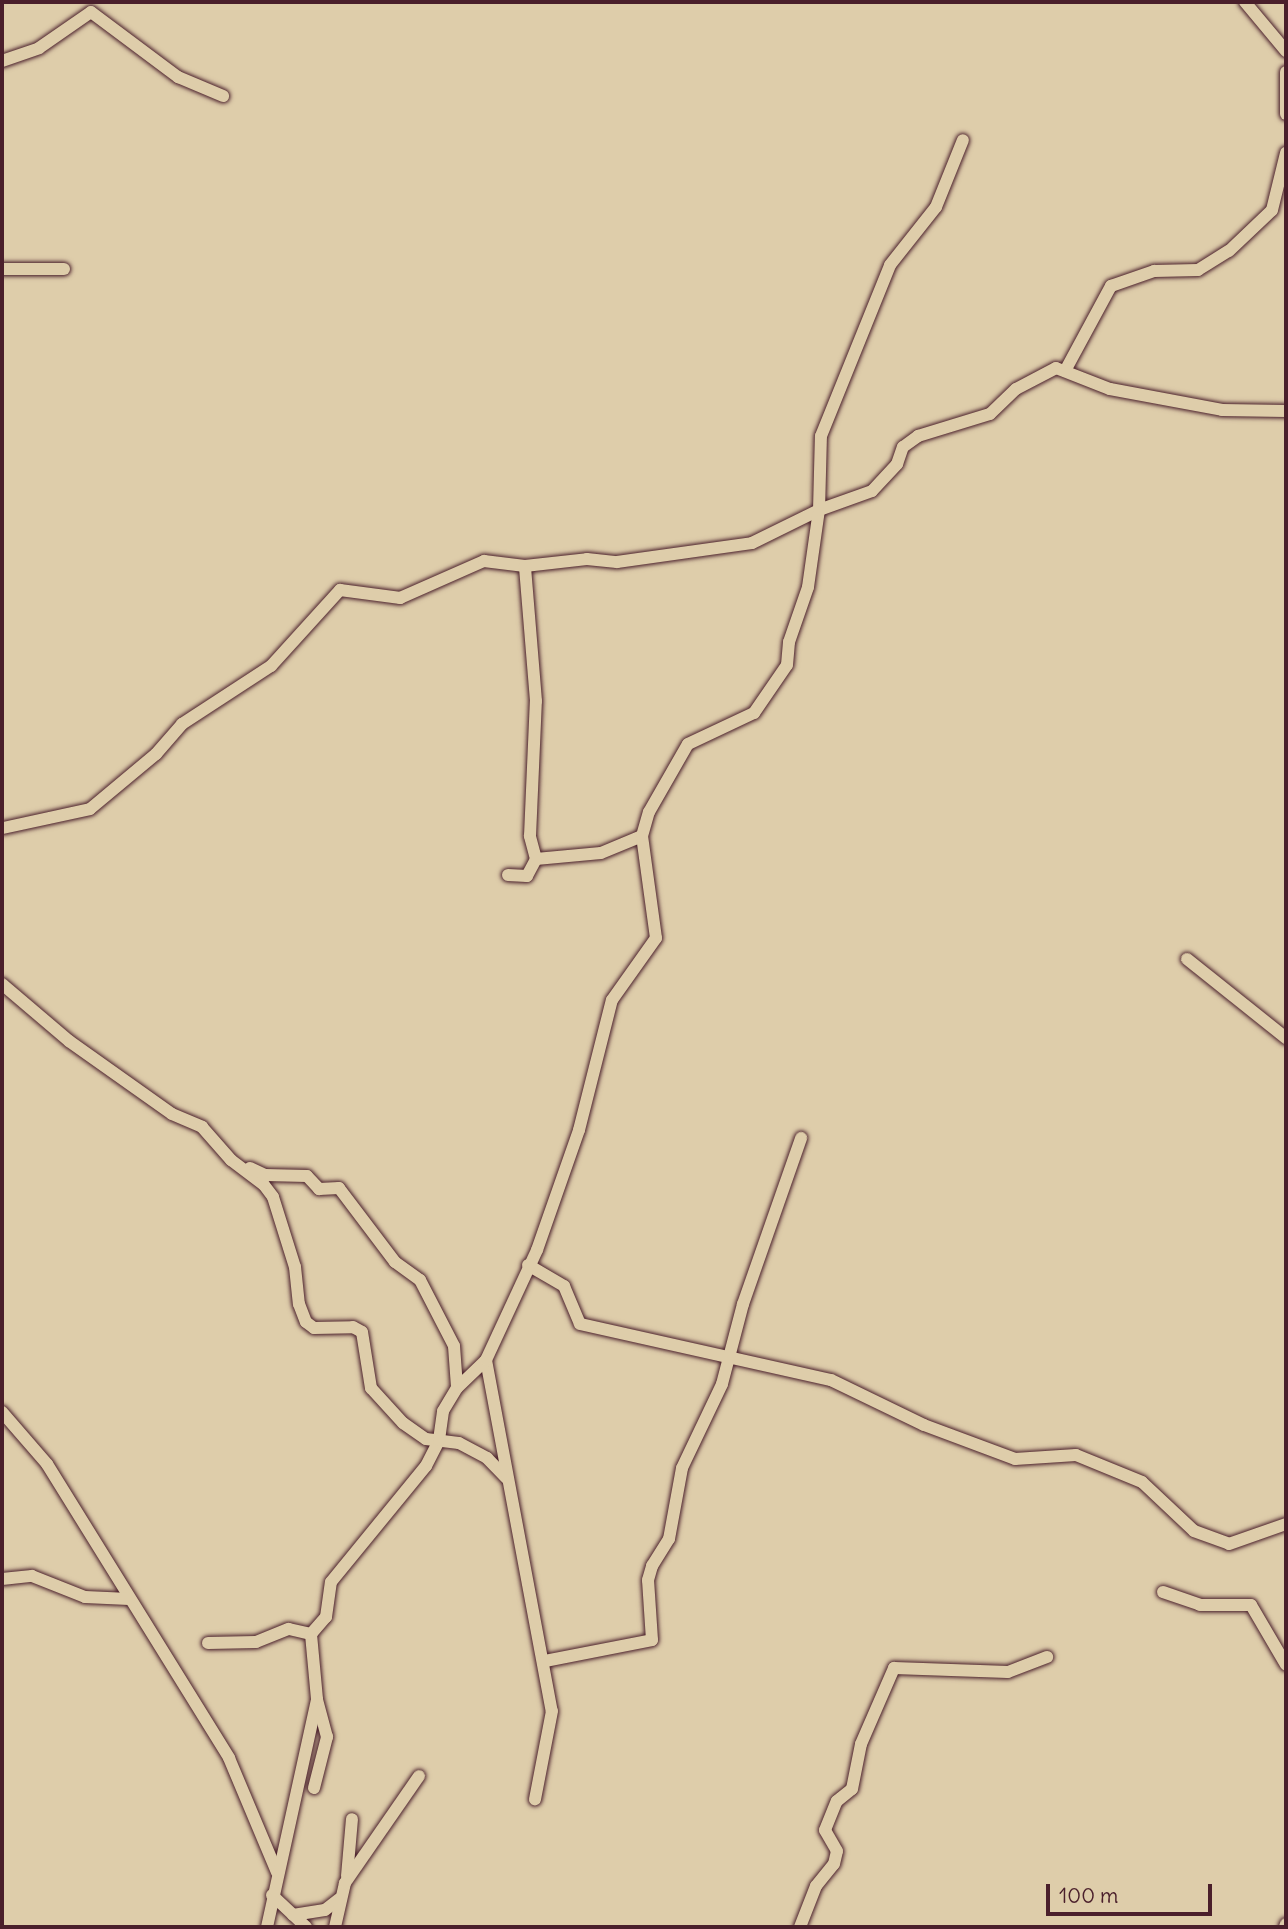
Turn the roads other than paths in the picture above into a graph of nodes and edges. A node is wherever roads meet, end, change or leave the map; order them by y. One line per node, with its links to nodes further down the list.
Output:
1 (1245, 2): 2 (street)
2 (1286, 51)
3 (2, 61): 5 (street)
4 (1286, 72): 6 (street)
5 (223, 96)
6 (1286, 114)
7 (964, 140): 13 (street)
8 (1286, 153): 11 (street)
9 (2, 270): 10 (street)
10 (64, 270)
11 (1065, 371): 12 (street); 13 (street)
12 (1286, 411)
13 (819, 510): 14 (street); 16 (street)
14 (525, 566): 15 (street); 17 (street)
15 (3, 828)
16 (642, 836): 17 (street); 24 (street)
17 (536, 859): 18 (street)
18 (508, 875)
19 (1187, 959): 21 (street)
20 (2, 984): 23 (street)
21 (1286, 1038)
22 (801, 1138): 25 (street)
23 (231, 1160): 27 (street); 29 (street)
24 (528, 1265): 25 (street); 26 (street)
25 (731, 1359): 31 (street); 38 (street)
26 (486, 1360): 27 (street); 30 (street)
27 (457, 1388): 29 (street)
28 (2, 1412): 34 (street)
29 (439, 1440): 30 (street); 35 (street)
30 (506, 1478): 38 (street)
31 (1286, 1524)
32 (2, 1579): 34 (street)
33 (1163, 1592): 39 (street)
34 (129, 1599): 45 (street)
35 (311, 1634): 36 (street); 40 (street)
36 (208, 1643)
37 (1047, 1657): 53 (street)
38 (545, 1661): 43 (street)
39 (1286, 1665)
40 (317, 1699): 42 (street); 45 (street)
41 (419, 1776): 46 (street)
42 (314, 1788)
43 (535, 1799)
44 (352, 1819): 46 (street)
45 (277, 1872): 47 (street)
46 (345, 1883): 48 (street)
47 (272, 1895): 49 (street); 50 (street)
48 (339, 1899): 49 (street); 52 (street)
49 (293, 1915): 51 (street)
50 (267, 1927)
51 (306, 1927)
52 (335, 1927)
53 (800, 1927)

